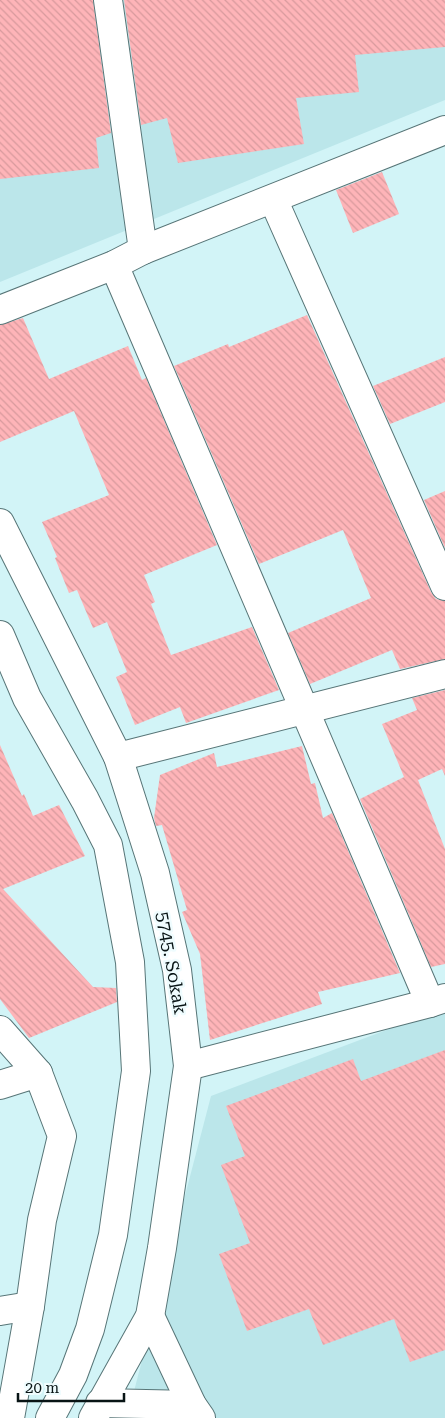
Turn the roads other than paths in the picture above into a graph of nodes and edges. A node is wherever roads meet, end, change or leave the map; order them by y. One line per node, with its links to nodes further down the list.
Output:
1 (108, 0): 4 (street)
2 (445, 130): 3 (street)
3 (273, 199): 4 (street); 8 (street)
4 (143, 250): 5 (street)
5 (114, 265): 6 (street); 13 (street)
6 (0, 310)
7 (0, 523): 14 (street, 5745. Sokak)
8 (445, 586)
9 (0, 635): 12 (street)
10 (445, 674): 13 (street)
11 (0, 683): 12 (street)
12 (27, 698): 26 (street)
13 (304, 709): 14 (street); 15 (street)
14 (118, 757): 17 (street, 5745. Sokak)
15 (438, 1000): 17 (street)
16 (0, 1030): 18 (street)
17 (188, 1066): 22 (street, 5745. Sokak)
18 (38, 1073): 19 (street); 20 (street)
19 (0, 1085)
20 (30, 1306): 21 (street); 25 (street)
21 (0, 1311)
22 (150, 1316): 23 (street, 5745. Sokak); 24 (street)
23 (97, 1410): 24 (street)
24 (196, 1412)
25 (10, 1418)
26 (50, 1418)

